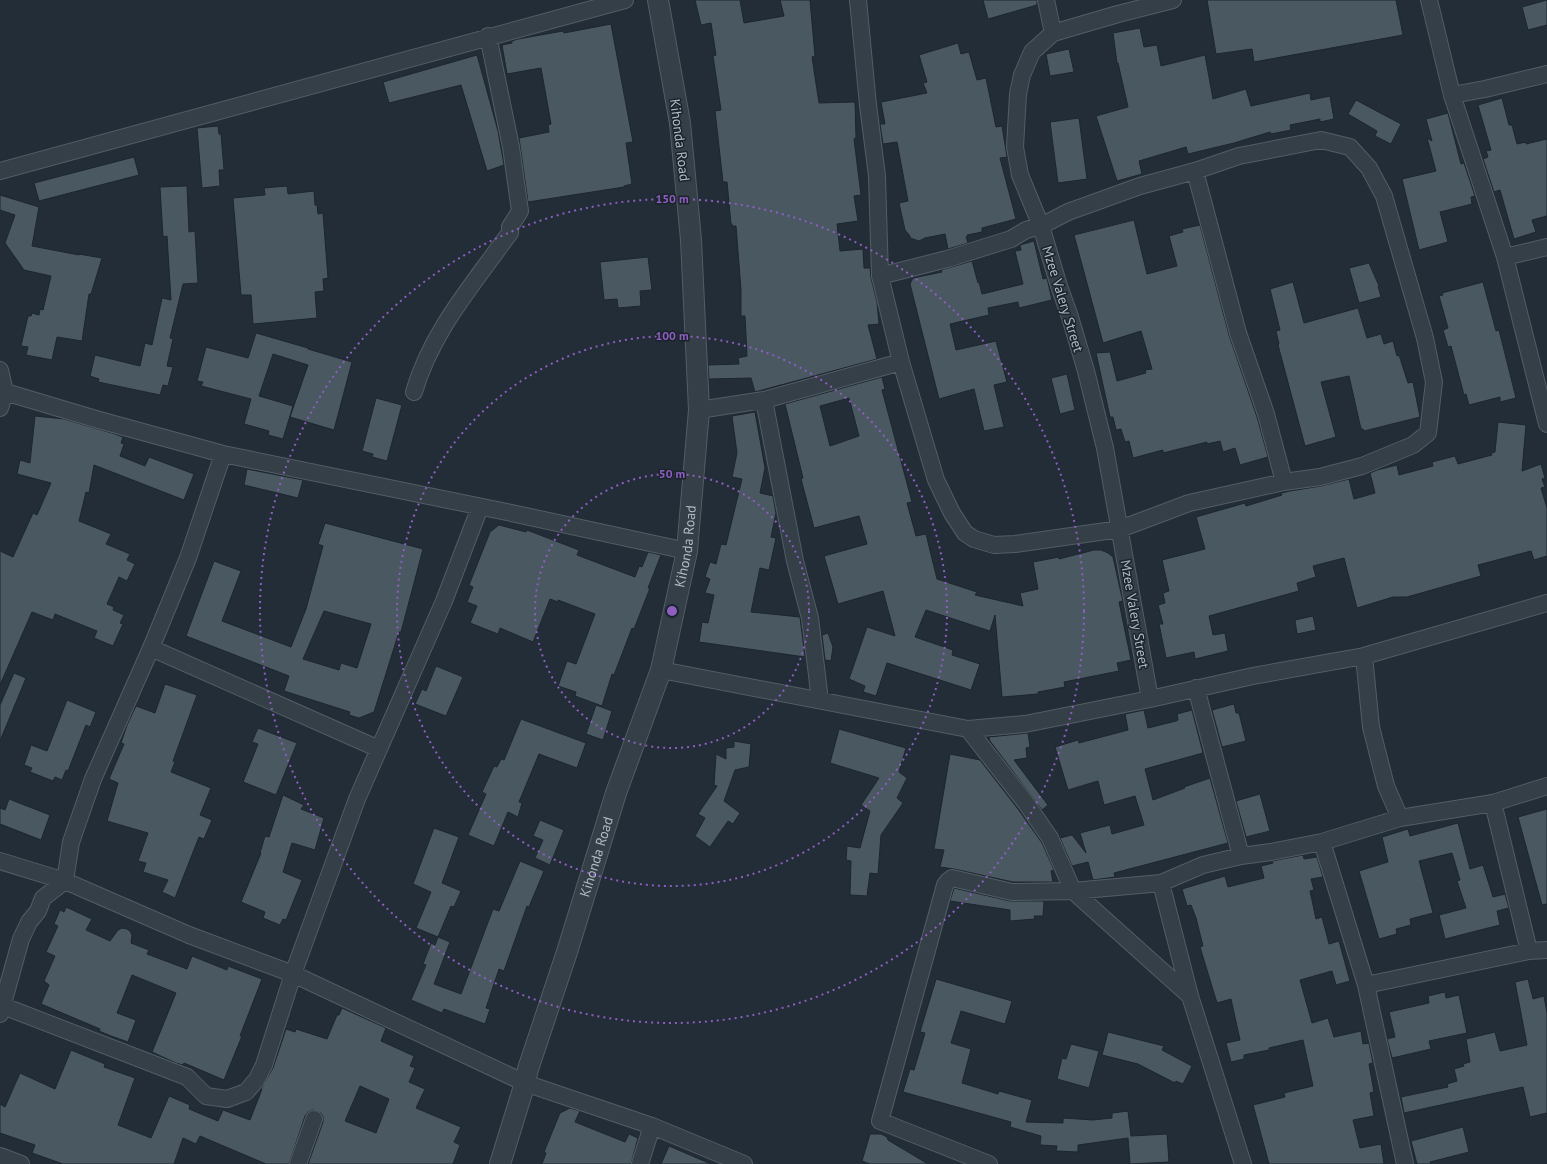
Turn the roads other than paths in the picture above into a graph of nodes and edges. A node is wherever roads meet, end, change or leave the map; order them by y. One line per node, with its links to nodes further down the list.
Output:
1 (625, 0): 8 (street)
2 (658, 0): 23 (street, Kihonda Road)
3 (858, 0): 16 (street)
4 (1046, 0): 7 (street)
5 (1173, 0): 7 (street, Mzee Valery Street)
6 (1429, 0): 10 (street)
7 (1053, 33): 13 (street, Mzee Valery Street)
8 (488, 36): 11 (street); 20 (street)
9 (1547, 74): 10 (street)
10 (1452, 95): 15 (street)
11 (0, 171)
12 (1195, 171): 13 (street); 26 (street); 26 (street)
13 (1041, 226): 16 (street); 28 (street, Mzee Valery Street)
14 (1547, 247): 15 (street)
15 (1506, 257): 24 (street)
16 (880, 276): 17 (street)
17 (901, 362): 21 (street); 28 (street)
18 (0, 370): 19 (street)
19 (5, 392): 22 (street); 25 (street)
20 (414, 392)
21 (764, 400): 23 (street); 36 (street)
22 (0, 408)
23 (699, 410): 29 (street, Kihonda Road)
24 (1547, 424)
25 (223, 454): 27 (street); 31 (street)
26 (1284, 482): 28 (street)
27 (480, 507): 29 (street); 38 (street)
28 (1120, 529): 35 (street, Mzee Valery Street)
29 (687, 551): 33 (street, Kihonda Road)
30 (1547, 603): 32 (street)
31 (151, 648): 38 (street); 45 (street)
32 (1364, 656): 34 (street); 41 (street)
33 (661, 670): 36 (street); 54 (street, Kihonda Road)
34 (1196, 688): 35 (street); 43 (street)
35 (1150, 699): 37 (street)
36 (820, 700): 37 (street)
37 (968, 729): 47 (street)
38 (379, 749): 50 (street)
39 (1547, 786): 40 (street)
40 (1493, 803): 41 (street); 49 (street)
41 (1400, 818): 42 (street)
42 (1322, 842): 43 (street); 51 (street)
43 (1241, 856): 46 (street)
44 (0, 861): 45 (street)
45 (65, 881): 50 (street); 53 (street)
46 (1161, 883): 47 (street); 52 (street)
47 (1073, 891): 52 (street); 63 (street)
48 (1547, 950): 49 (street)
49 (1528, 951): 51 (street)
50 (293, 974): 53 (street); 54 (street)
51 (1366, 985): 65 (street)
52 (1190, 996): 64 (street)
53 (1, 1010)
54 (525, 1083): 56 (street); 60 (street, Kihonda Road)
55 (314, 1120): 59 (street)
56 (652, 1126): 61 (street); 62 (street)
57 (0, 1156): 58 (street)
58 (21, 1164)
59 (298, 1164)
60 (500, 1164)
61 (640, 1164)
62 (744, 1164)
63 (990, 1164)
64 (1243, 1164)
65 (1405, 1164)

